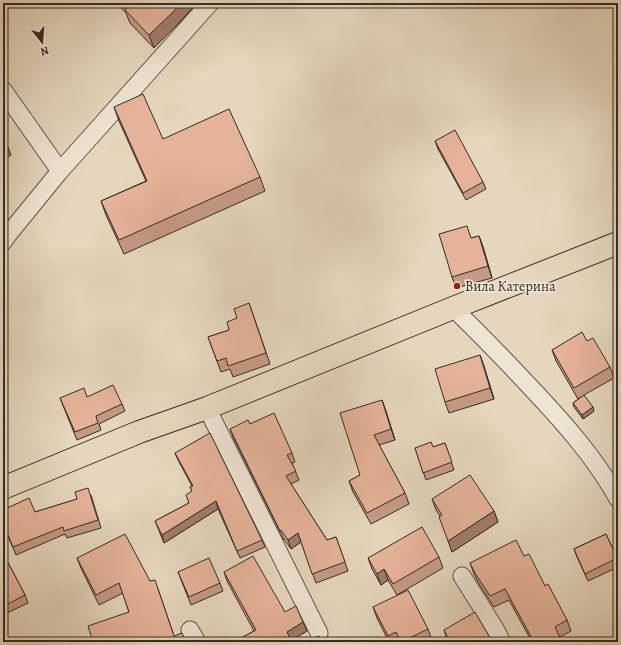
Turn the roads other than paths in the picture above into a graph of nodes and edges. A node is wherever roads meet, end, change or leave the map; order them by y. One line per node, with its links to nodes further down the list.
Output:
1 (210, 3): 3 (street)
2 (3, 90): 3 (street)
3 (60, 171): 4 (street)
4 (3, 242)
5 (618, 244): 6 (main road)
6 (453, 308): 7 (main road); 9 (street)
7 (207, 408): 8 (main road); 11 (street)
8 (3, 488)
9 (618, 499)
10 (462, 576): 12 (street)
11 (319, 633)
12 (502, 642)

